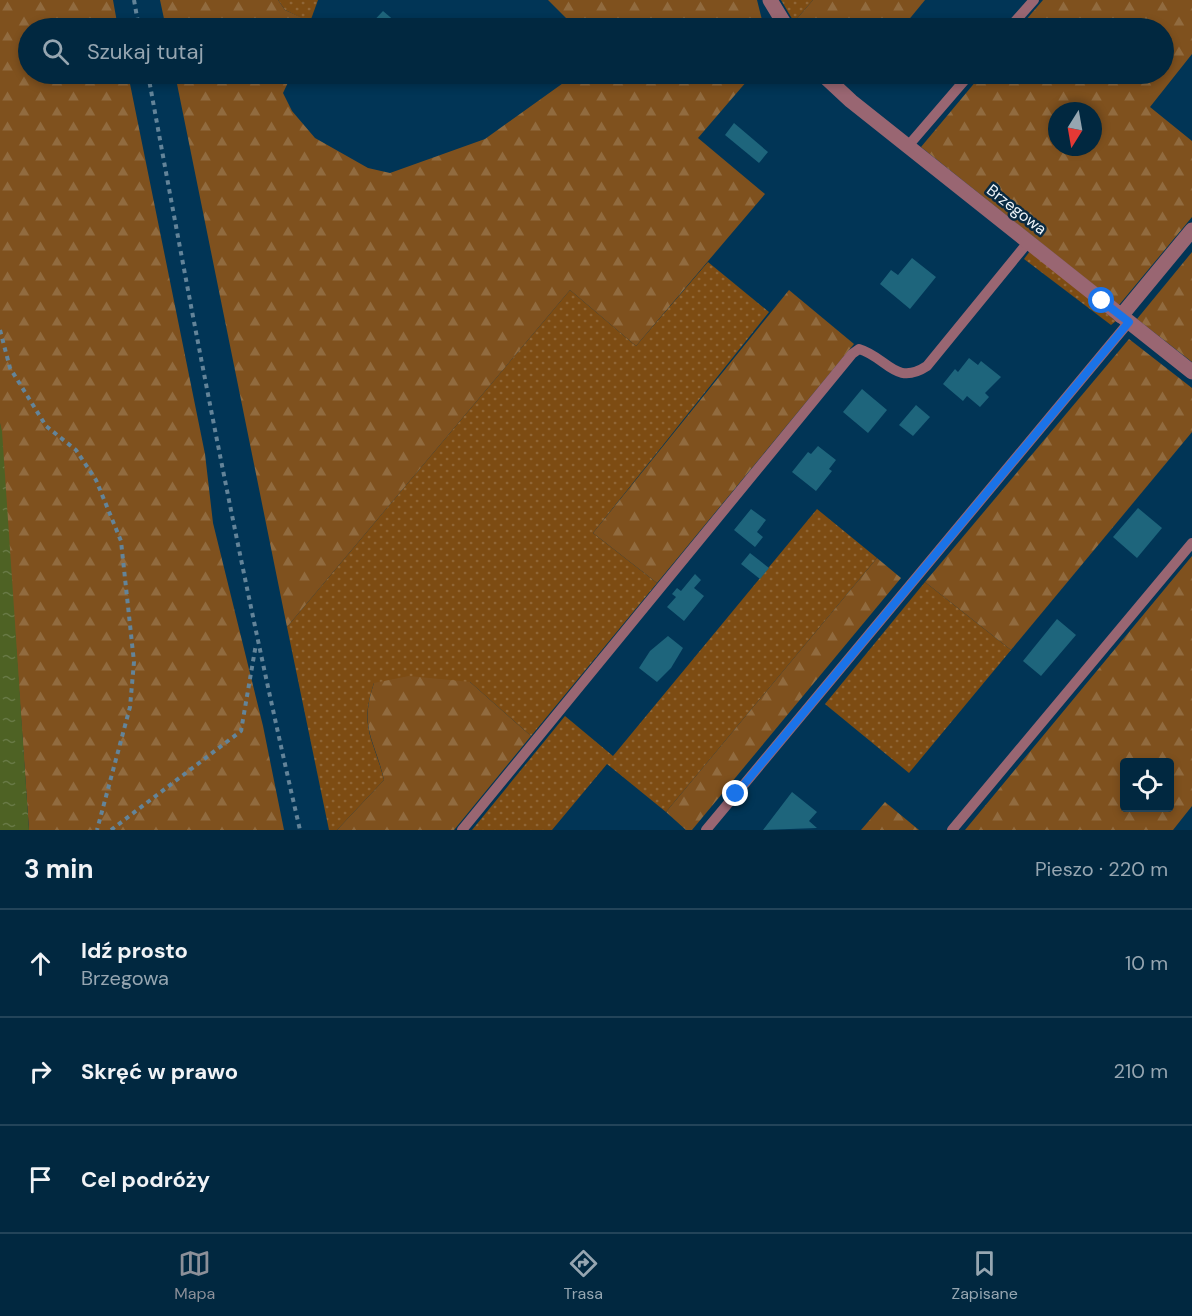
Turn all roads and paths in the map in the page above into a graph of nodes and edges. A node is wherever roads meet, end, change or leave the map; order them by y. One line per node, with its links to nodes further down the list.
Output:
1 (134, 0): 4 (path)
2 (770, 0): 5 (street)
3 (1034, 0): 6 (lane)
4 (137, 18)
5 (781, 18)
6 (1018, 18)
7 (150, 84): 17 (path)
8 (833, 84): 10 (street, Brzegowa)
9 (961, 84): 10 (lane)
10 (908, 146): 12 (street, Brzegowa)
11 (1192, 230): 13 (street)
12 (1029, 241): 13 (street, Brzegowa); 21 (lane)
13 (1125, 319): 15 (street, Brzegowa); 22 (lane)
14 (0, 330): 18 (path)
15 (1192, 372)
16 (1192, 543): 23 (lane)
17 (256, 641): 19 (path); 20 (path)
18 (97, 830)
19 (111, 830)
20 (300, 830)
21 (462, 830)
22 (706, 830)
23 (952, 830)

